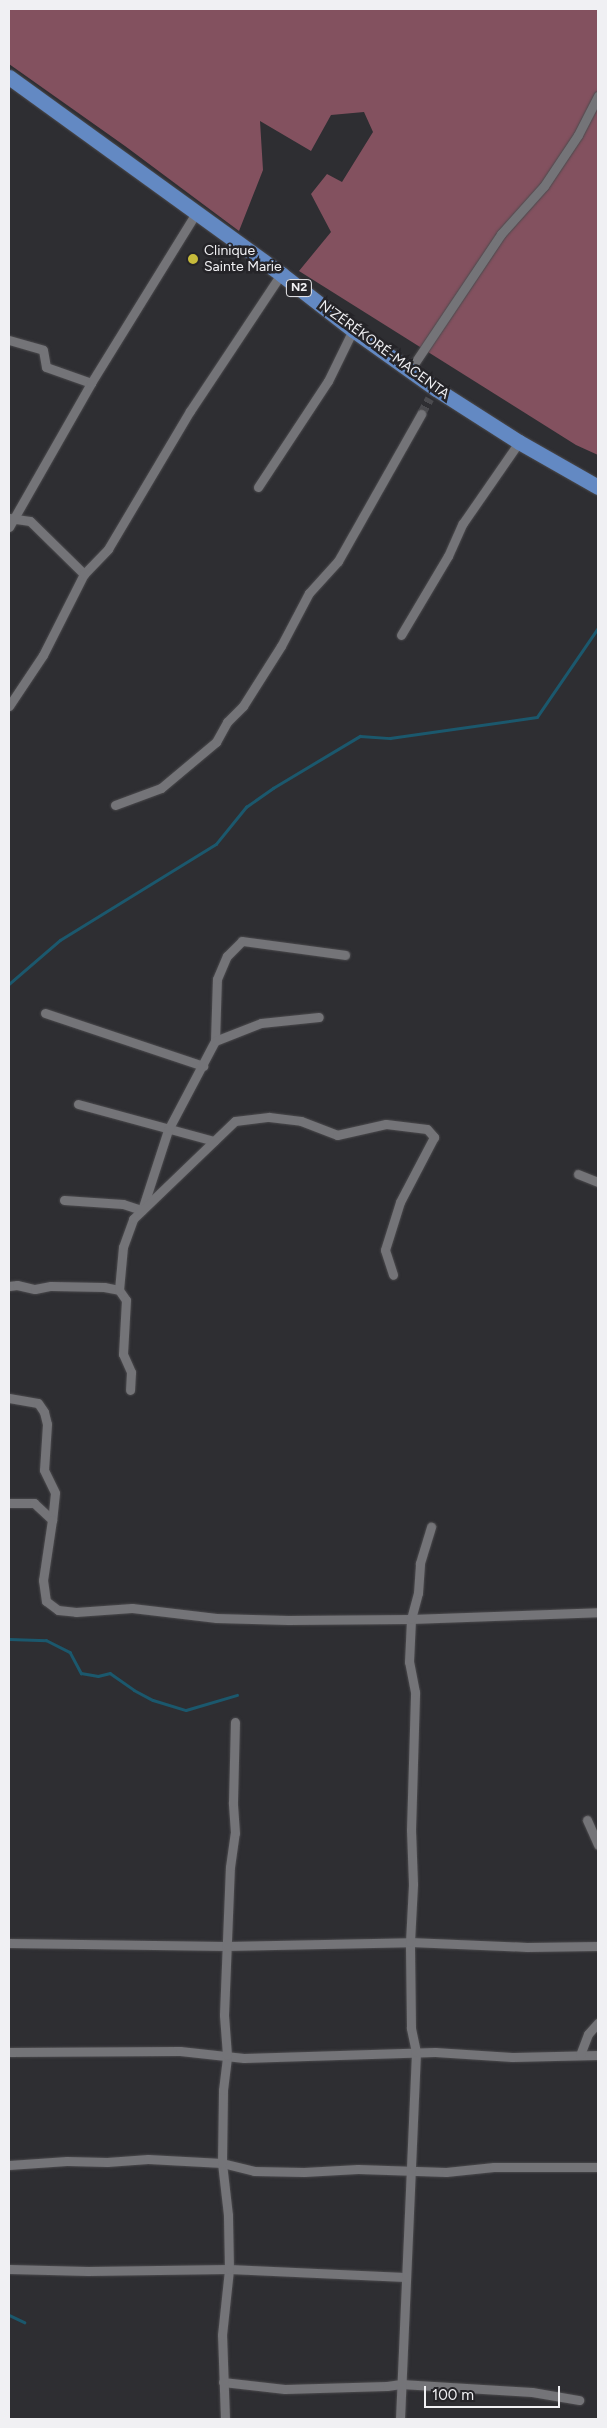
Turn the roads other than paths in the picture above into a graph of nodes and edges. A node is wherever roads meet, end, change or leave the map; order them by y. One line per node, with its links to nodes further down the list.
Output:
1 (9, 77): 3 (highway, N'ZÉRÉKORÉ-MACENTA / N2)
2 (598, 96): 7 (street)
3 (196, 213): 4 (highway, N'ZÉRÉKORÉ-MACENTA / N2); 8 (street)
4 (282, 274): 5 (highway, N'ZÉRÉKORÉ-MACENTA / N2); 14 (street)
5 (352, 330): 7 (highway, N'ZÉRÉKORÉ-MACENTA / N2); 11 (street)
6 (9, 340): 8 (street)
7 (410, 370): 10 (highway, N'ZÉRÉKORÉ-MACENTA / N2)
8 (91, 383): 13 (street)
9 (421, 414): 17 (street)
10 (519, 442): 12 (highway, N'ZÉRÉKORÉ-MACENTA / N2); 15 (street)
11 (258, 487)
12 (598, 487)
13 (10, 522): 14 (street)
14 (84, 574): 16 (street)
15 (401, 635)
16 (9, 706)
17 (115, 805)
18 (345, 955): 21 (street)
19 (45, 1013): 22 (street)
20 (319, 1017): 21 (street)
21 (216, 1041): 22 (street)
22 (203, 1066): 24 (street)
23 (78, 1104): 24 (street)
24 (168, 1130): 25 (street); 29 (street)
25 (214, 1141): 29 (street); 30 (street)
26 (578, 1174): 27 (street)
27 (598, 1182)
28 (64, 1200): 29 (street)
29 (142, 1210): 32 (street)
30 (393, 1275)
31 (9, 1286): 32 (street)
32 (119, 1290): 33 (street)
33 (130, 1390)
34 (9, 1398): 36 (street)
35 (9, 1503): 36 (street)
36 (52, 1520): 39 (street)
37 (431, 1527): 39 (street)
38 (598, 1612): 39 (street)
39 (412, 1619): 43 (street)
40 (235, 1722): 45 (street)
41 (586, 1820): 42 (street)
42 (598, 1845)
43 (410, 1942): 45 (street); 46 (street); 49 (street)
44 (9, 1943): 45 (street)
45 (226, 1946): 50 (street)
46 (598, 1946)
47 (598, 2023): 51 (street)
48 (9, 2052): 50 (street)
49 (416, 2052): 50 (street); 51 (street); 56 (street)
50 (227, 2055): 53 (street)
51 (580, 2055): 52 (street)
52 (598, 2055)
53 (222, 2163): 54 (street); 56 (street); 58 (street)
54 (9, 2165)
55 (598, 2168): 56 (street)
56 (410, 2172): 59 (street)
57 (9, 2269): 58 (street)
58 (229, 2269): 59 (street); 60 (street)
59 (405, 2277): 61 (street)
60 (223, 2382): 61 (street); 63 (street)
61 (401, 2384): 62 (street); 64 (street)
62 (579, 2400)
63 (225, 2419)
64 (400, 2419)

